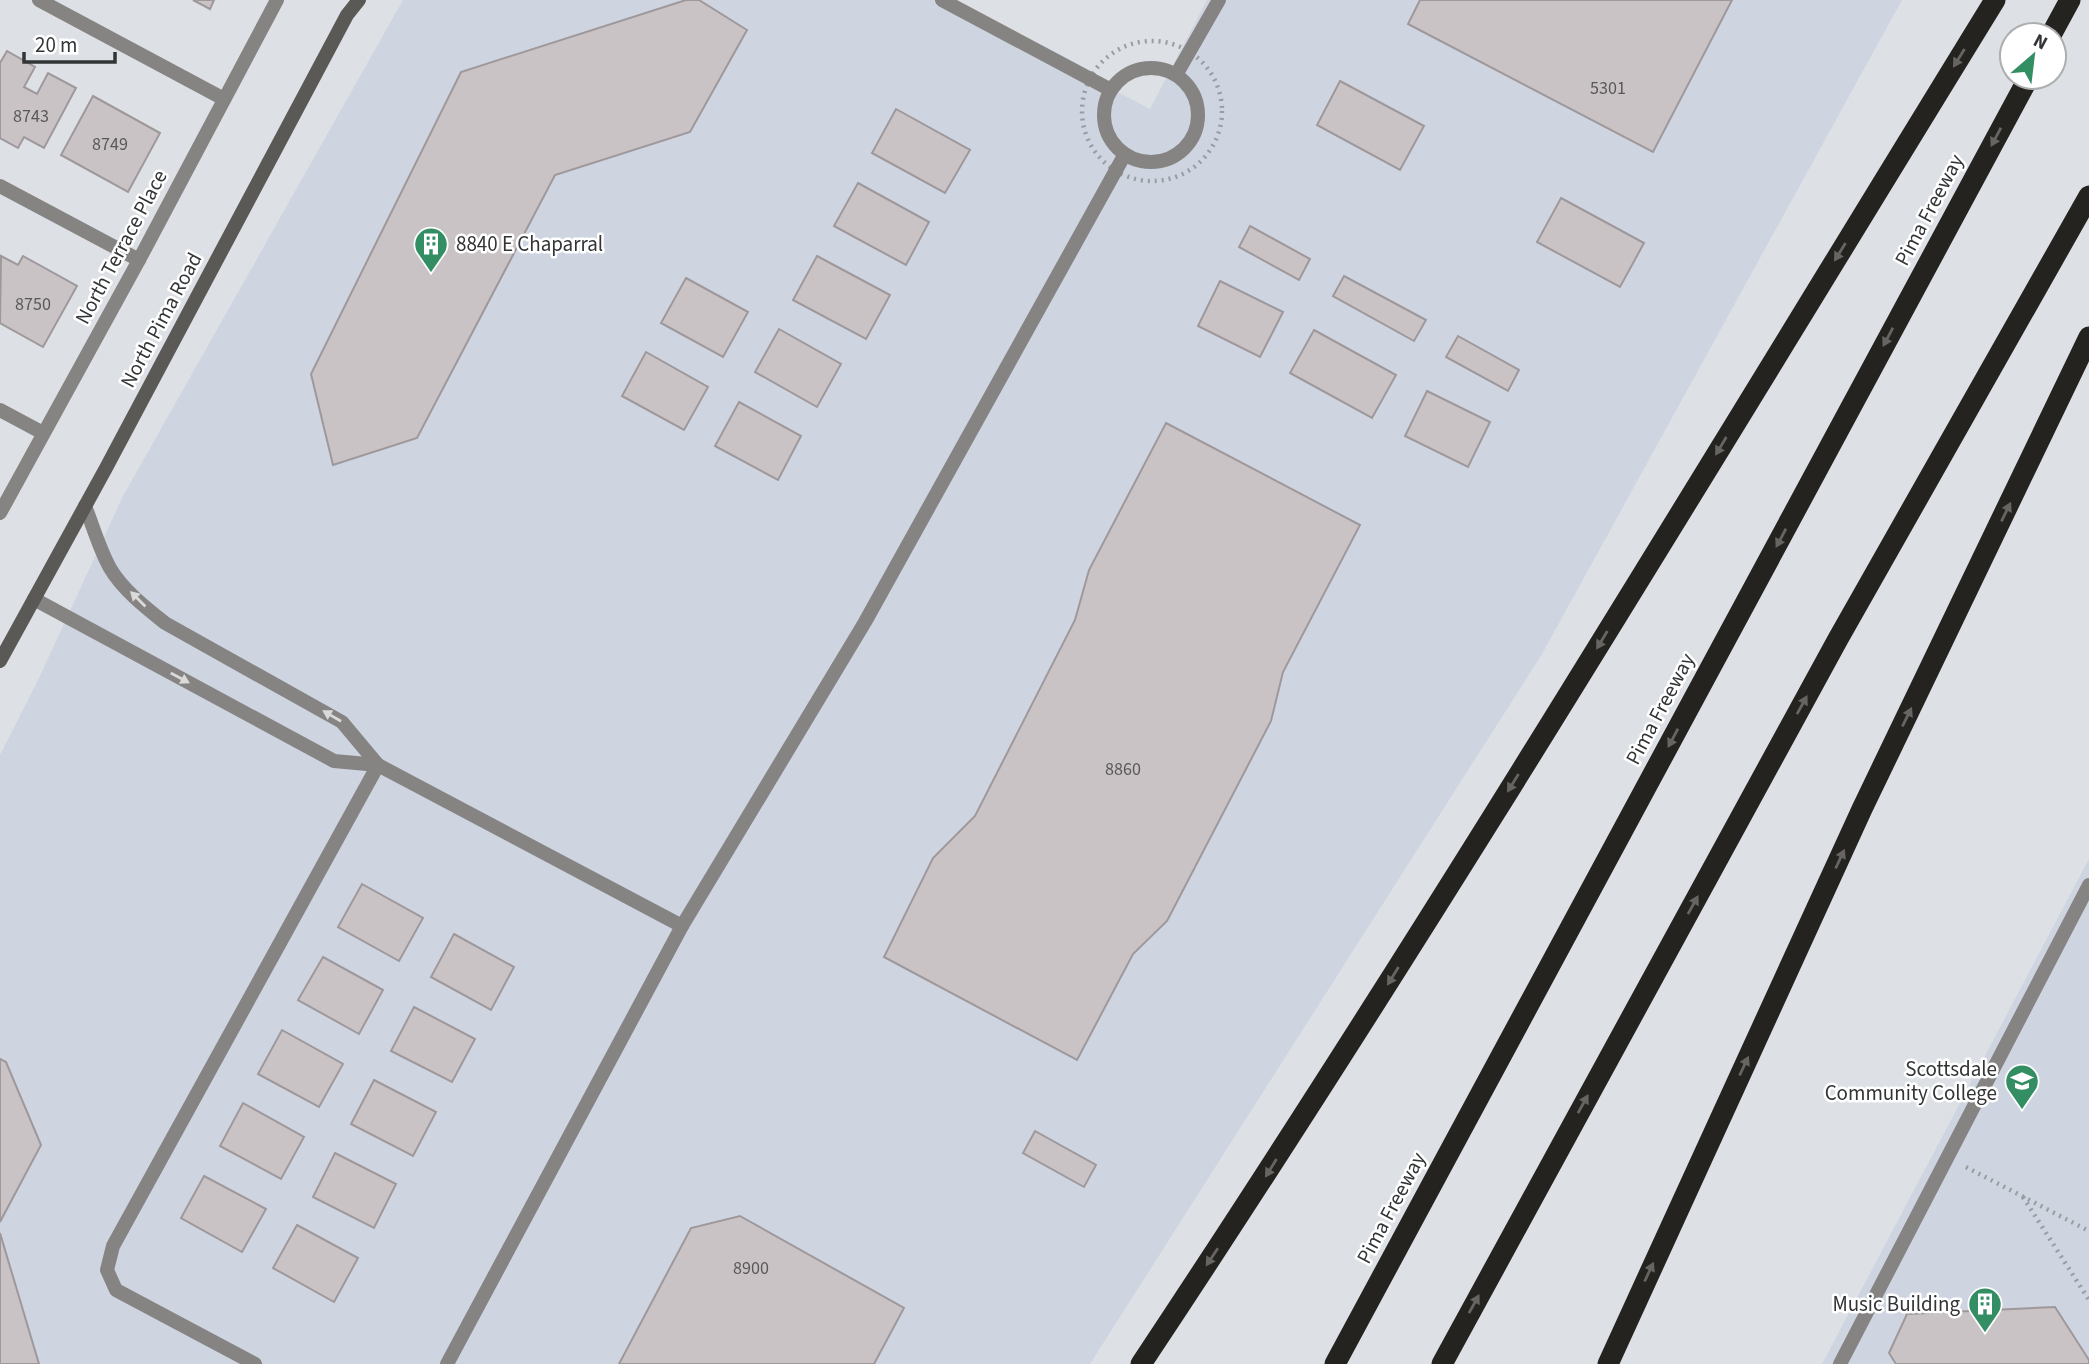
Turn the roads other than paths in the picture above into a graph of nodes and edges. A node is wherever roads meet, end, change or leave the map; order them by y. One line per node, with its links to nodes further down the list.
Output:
1 (39, 0): 12 (street)
2 (277, 0): 12 (street, North Terrace Place)
3 (359, 0): 20 (main road, North Pima Road)
4 (942, 0): 10 (street)
5 (1219, 0): 9 (street)
6 (1995, 0): 29 (highway, one-way to 29)
7 (2070, 0): 8 (highway)
8 (2059, 21)
9 (1175, 75): 10 (street); 13 (street)
10 (1111, 90): 13 (street)
11 (2021, 91): 30 (highway, Pima Freeway, one-way to 30)
12 (224, 99): 16 (street, North Terrace Place)
13 (1125, 154): 26 (street)
14 (0, 186): 16 (street)
15 (2089, 196): 31 (highway, one-way to 15)
16 (139, 260): 19 (street, North Terrace Place)
17 (2089, 337): 32 (highway, one-way to 17)
18 (0, 410): 19 (street)
19 (43, 433): 21 (street, North Terrace Place)
20 (85, 506): 22 (main road, North Pima Road); 24 (street, one-way to 20)
21 (0, 513)
22 (34, 599): 23 (main road, North Pima Road); 24 (street, one-way to 24)
23 (0, 661)
24 (378, 765): 26 (street); 27 (street)
25 (2089, 885): 33 (street)
26 (682, 926): 28 (street)
27 (255, 1364)
28 (447, 1364)
29 (1141, 1364)
30 (1335, 1364)
31 (1442, 1364)
32 (1608, 1364)
33 (1840, 1364)

